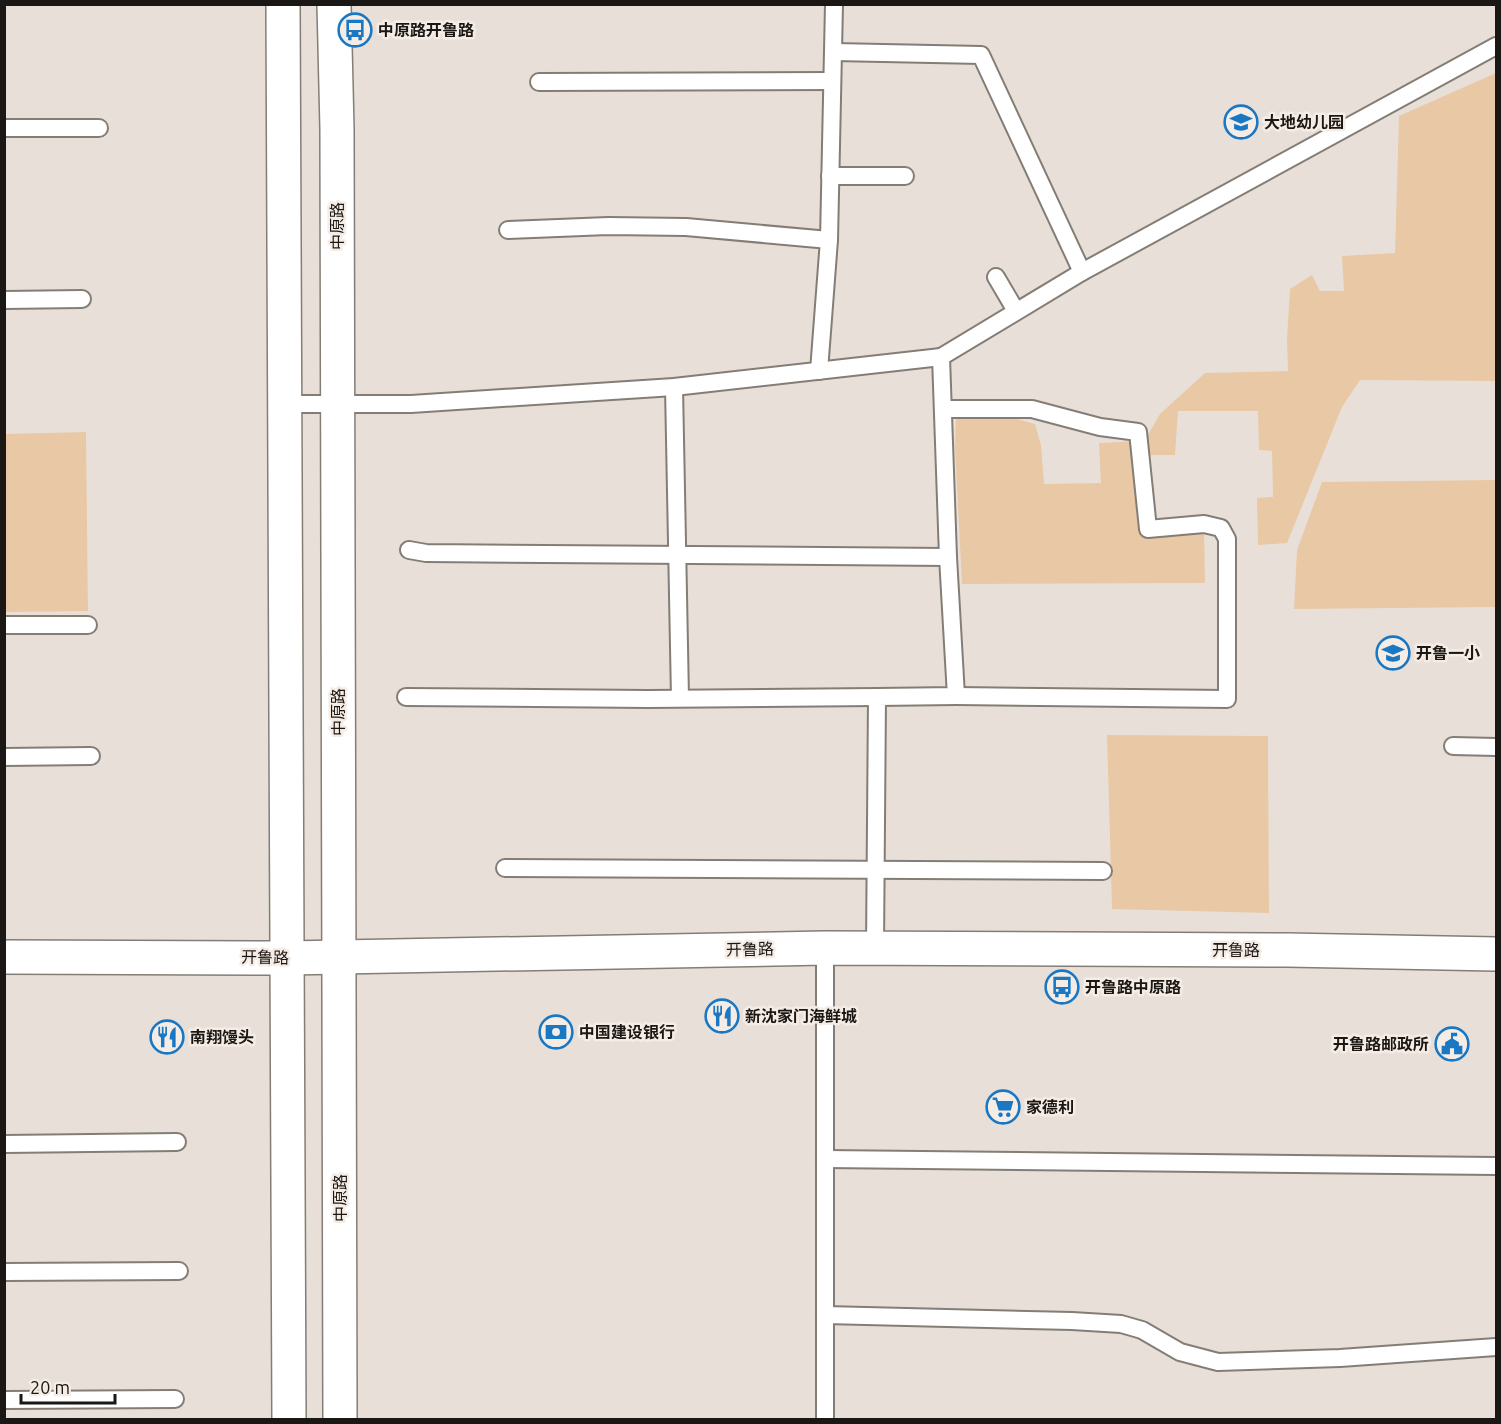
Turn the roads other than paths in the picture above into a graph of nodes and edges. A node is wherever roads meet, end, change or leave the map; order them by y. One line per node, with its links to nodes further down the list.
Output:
1 (283, 4): 23 (main road)
2 (334, 4): 22 (main road, 中原路)
3 (834, 4): 5 (lane)
4 (1497, 46): 14 (lane)
5 (834, 52): 6 (lane); 14 (lane)
6 (832, 81): 7 (lane); 10 (lane)
7 (539, 82)
8 (4, 128): 9 (lane)
9 (99, 128)
10 (830, 176): 11 (lane); 13 (lane)
11 (905, 176)
12 (508, 230): 13 (lane)
13 (829, 240): 20 (lane)
14 (1082, 272): 18 (lane)
15 (996, 277): 18 (lane)
16 (82, 299): 17 (lane)
17 (4, 300)
18 (1017, 311): 19 (lane)
19 (941, 357): 20 (lane); 24 (lane)
20 (819, 370): 21 (lane)
21 (675, 387): 22 (lane); 26 (lane)
22 (337, 403): 23 (lane); 45 (main road, 中原路)
23 (286, 404): 46 (main road)
24 (943, 409): 27 (lane); 30 (lane)
25 (409, 550): 26 (lane)
26 (676, 555): 27 (lane); 33 (lane)
27 (948, 557): 30 (lane)
28 (4, 625): 29 (lane)
29 (88, 625)
30 (956, 696): 32 (lane)
31 (406, 697): 33 (lane)
32 (877, 697): 33 (lane); 39 (lane)
33 (680, 698)
34 (1453, 746): 35 (lane)
35 (1497, 747)
36 (91, 756): 37 (lane)
37 (4, 757)
38 (505, 868): 39 (lane)
39 (874, 870): 40 (lane); 42 (lane)
40 (1103, 871)
41 (825, 948): 42 (main road, 开鲁路); 45 (main road, 开鲁路); 49 (lane)
42 (875, 948): 43 (main road, 开鲁路)
43 (1497, 954)
44 (4, 957): 46 (main road, 开鲁路)
45 (340, 957): 46 (main road, 开鲁路); 58 (main road, 中原路)
46 (288, 958): 57 (main road)
47 (177, 1142): 48 (lane)
48 (4, 1144)
49 (825, 1159): 50 (lane); 53 (lane)
50 (1497, 1166)
51 (179, 1271): 52 (lane)
52 (4, 1272)
53 (825, 1315): 54 (lane); 59 (lane)
54 (1497, 1347)
55 (175, 1399): 56 (lane)
56 (4, 1400)
57 (289, 1419)
58 (340, 1419)
59 (825, 1419)

